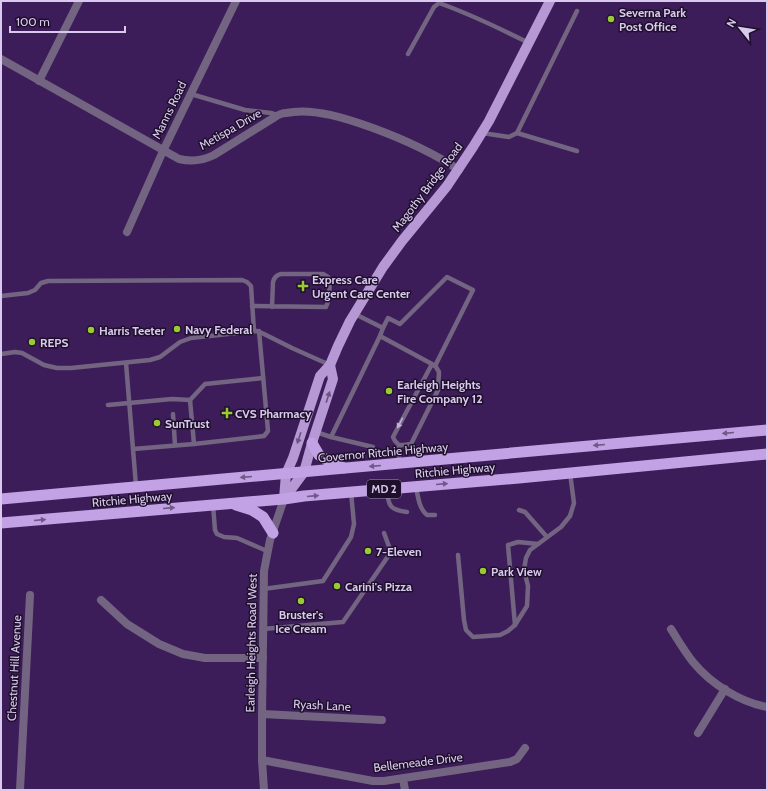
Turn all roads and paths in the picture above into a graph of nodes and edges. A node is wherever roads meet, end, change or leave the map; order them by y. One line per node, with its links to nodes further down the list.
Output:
1 (79, 1): 8 (street)
2 (236, 1): 9 (street, Manns Road)
3 (550, 1): 5 (main road, Magothy Bridge Road)
4 (577, 11): 12 (lane)
5 (529, 43): 6 (lane); 11 (main road, Magothy Bridge Road)
6 (408, 54)
7 (1, 59): 8 (street, Metispa Drive)
8 (39, 81): 13 (street, Metispa Drive)
9 (191, 94): 10 (lane); 13 (street, Manns Road)
10 (279, 115): 13 (street, Metispa Drive); 15 (street, Metispa Drive)
11 (482, 133): 12 (lane); 15 (main road, Magothy Bridge Road)
12 (517, 133): 14 (lane)
13 (163, 151): 16 (street, Manns Road)
14 (577, 151)
15 (459, 170): 20 (main road, Magothy Bridge Road)
16 (127, 232)
17 (1, 296): 18 (lane)
18 (252, 306): 19 (lane); 22 (lane)
19 (272, 307): 19 (lane)
20 (355, 314): 21 (lane); 26 (main road, Magothy Bridge Road)
21 (383, 328): 23 (lane); 27 (lane)
22 (256, 331): 25 (lane); 26 (lane); 28 (lane)
23 (380, 336): 27 (lane); 37 (lane)
24 (1, 354): 25 (lane)
25 (126, 362): 31 (lane)
26 (330, 365): 36 (main road, Magothy Bridge Road, one-way to 26); 49 (main road, Magothy Bridge Road, one-way to 49)
27 (433, 365): 41 (lane, one-way to 41); 41 (lane)
28 (263, 378): 30 (lane); 39 (lane)
29 (172, 399): 30 (lane); 31 (lane); 33 (lane)
30 (190, 400): 39 (lane)
31 (130, 403): 32 (lane); 43 (lane)
32 (108, 405)
33 (172, 406)
34 (173, 414): 40 (lane)
35 (767, 430): 45 (highway, Governor Ritchie Highway / MD 2, one-way to 45)
36 (316, 432): 37 (lane); 38 (main road, Magothy Bridge Road)
37 (331, 437): 42 (lane)
38 (312, 443): 46 (highway); 47 (main road, Magothy Bridge Road)
39 (194, 444): 40 (lane)
40 (175, 445): 43 (lane)
41 (399, 445): 45 (lane)
42 (373, 447)
43 (133, 449): 50 (lane)
44 (767, 454): 48 (highway, Ritchie Highway / MD 2)
45 (399, 463): 46 (highway, Governor Ritchie Highway / MD 2, one-way to 46)
46 (345, 468): 47 (highway, Governor Ritchie Highway / MD 2)
47 (304, 472): 49 (highway, Governor Ritchie Highway / MD 2); 55 (main road, Magothy Bridge Road)
48 (570, 473): 51 (highway, Ritchie Highway / MD 2, one-way to 48); 64 (lane)
49 (286, 474): 50 (highway, Governor Ritchie Highway / MD 2, one-way to 50); 55 (main road, Magothy Bridge Road)
50 (136, 487): 54 (highway, Governor Ritchie Highway / MD 2)
51 (416, 487): 52 (highway, Ritchie Highway / MD 2); 60 (lane)
52 (387, 489): 53 (highway, Ritchie Highway / MD 2); 59 (lane)
53 (351, 492): 55 (highway, Ritchie Highway / MD 2, one-way to 53); 68 (lane)
54 (1, 499)
55 (284, 499): 56 (highway, Ritchie Highway / MD 2); 62 (street, Earleigh Heights Road West)
56 (230, 504): 57 (highway, Ritchie Highway / MD 2); 62 (highway)
57 (213, 505): 61 (highway, Ritchie Highway / MD 2, one-way to 57); 66 (lane)
58 (519, 510): 64 (lane)
59 (407, 512)
60 (435, 515)
61 (1, 523)
62 (273, 533): 66 (street, Earleigh Heights Road West)
63 (384, 533): 72 (lane)
64 (547, 537): 65 (lane)
65 (538, 544): 71 (lane); 71 (lane)
66 (267, 551): 68 (street, Earleigh Heights Road West)
67 (458, 555): 71 (lane)
68 (263, 589): 72 (street, Earleigh Heights Road West)
69 (30, 595): 83 (street, Chestnut Hill Avenue)
70 (100, 600): 74 (street)
71 (515, 625)
72 (263, 629): 74 (street, Earleigh Heights Road West)
73 (671, 629): 75 (street)
74 (263, 658): 77 (street, Earleigh Heights Road West)
75 (725, 689): 76 (street); 79 (street)
76 (767, 707)
77 (262, 714): 78 (street, Ryash Lane); 81 (street, Earleigh Heights Road West)
78 (382, 720)
79 (698, 733)
80 (525, 748): 82 (street, Bellemeade Drive)
81 (262, 760): 82 (street, Bellemeade Drive); 84 (street, Earleigh Heights Road West)
82 (403, 779): 85 (street)
83 (20, 790)
84 (264, 790)
85 (405, 790)

